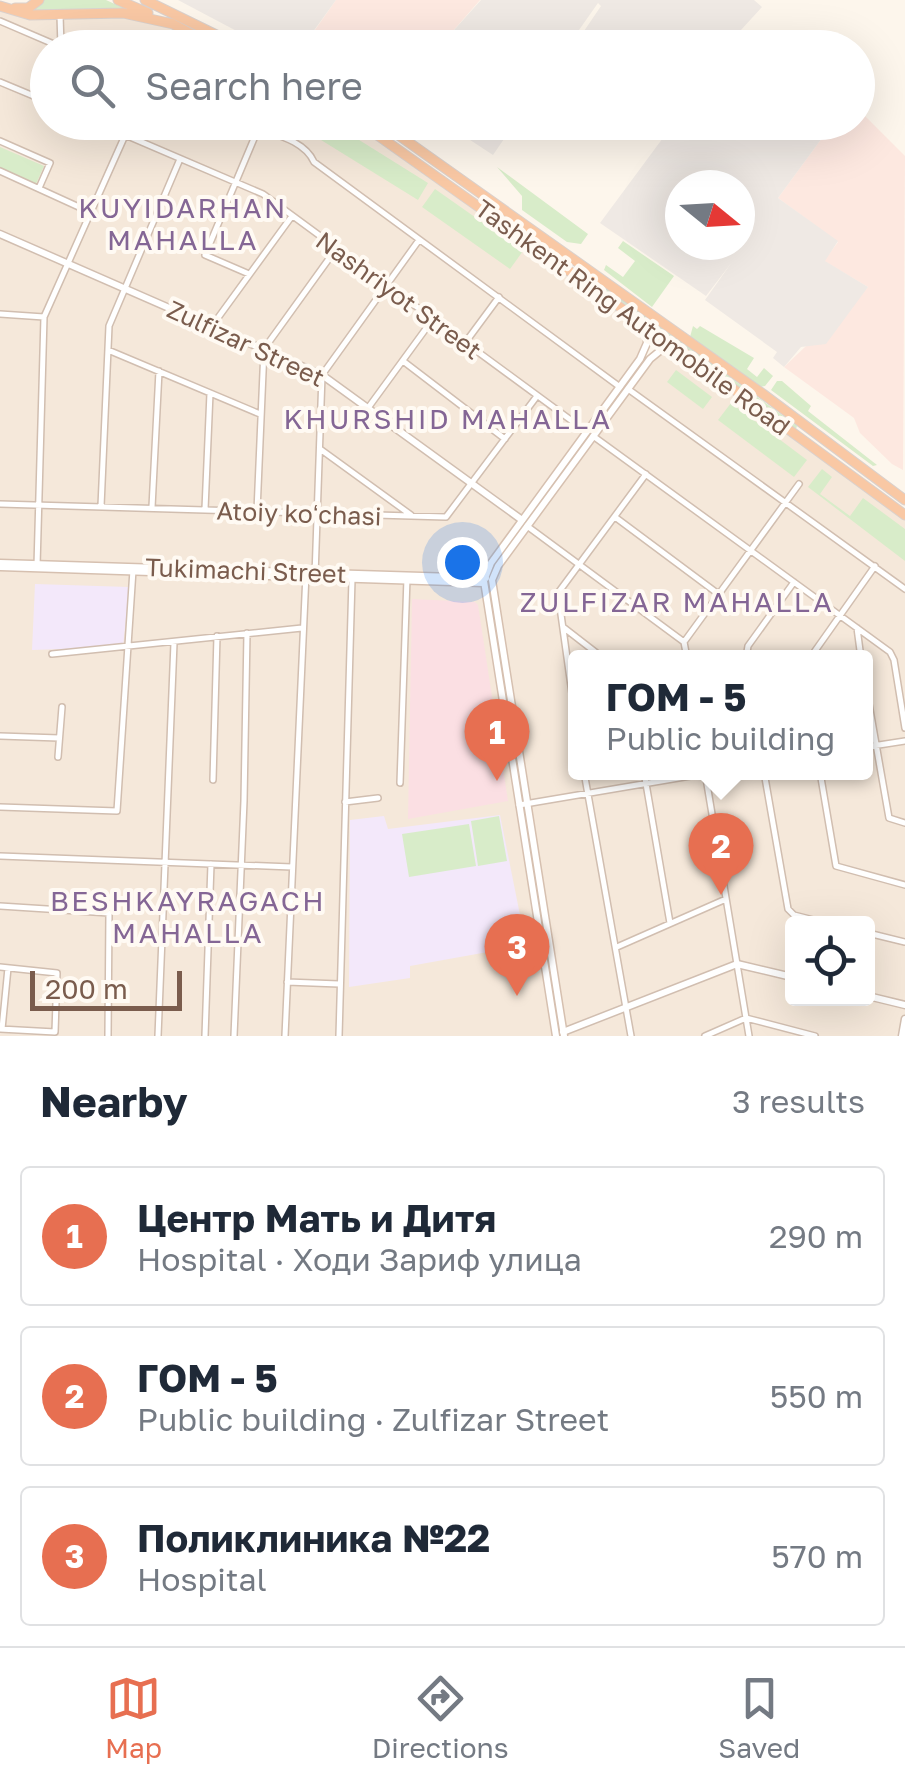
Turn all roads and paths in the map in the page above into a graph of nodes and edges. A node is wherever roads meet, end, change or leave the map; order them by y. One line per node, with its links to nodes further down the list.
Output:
1 (39, 0): 5 (highway)
2 (118, 0): 7 (highway)
3 (145, 0): 7 (highway)
4 (161, 0): 7 (highway)
5 (0, 4): 6 (highway)
6 (60, 15): 7 (highway); 9 (street)
7 (175, 19): 10 (highway); 11 (highway)
8 (0, 21): 12 (street)
9 (61, 30)
10 (191, 30)
11 (201, 30)
12 (30, 34)
13 (0, 82): 14 (street)
14 (30, 94)
15 (124, 140): 26 (street)
16 (136, 140): 22 (street, Nashriyot Street)
17 (253, 140): 24 (street)
18 (288, 140): 29 (street)
19 (385, 140): 34 (highway, Tashkent Ring Automobile Road)
20 (406, 140): 32 (highway, Tashkent Ring Automobile Road)
21 (0, 141): 25 (street)
22 (180, 158): 24 (street, Nashriyot Street); 36 (street)
23 (0, 171): 25 (street)
24 (234, 182): 27 (street, Nashriyot Street); 33 (street)
25 (39, 188): 26 (street)
26 (92, 213): 31 (street)
27 (292, 216): 30 (street, Nashriyot Street); 33 (street)
28 (0, 234): 31 (main road, Zulfizar Street)
29 (419, 240): 35 (street); 37 (street)
30 (336, 249): 35 (street, Nashriyot Street); 45 (street)
31 (69, 265): 36 (main road, Zulfizar Street); 39 (street)
32 (593, 272): 34 (highway); 56 (highway, Tashkent Ring Automobile Road)
33 (250, 274): 42 (street)
34 (586, 282): 41 (highway, Tashkent Ring Automobile Road)
35 (387, 286): 40 (street, Nashriyot Street); 50 (street)
36 (125, 289): 42 (main road, Zulfizar Street); 46 (street)
37 (499, 297): 43 (street); 51 (street)
38 (0, 314): 39 (street)
39 (44, 318): 69 (street)
40 (433, 319): 43 (street, Nashriyot Street); 47 (street)
41 (646, 324): 44 (highway, Tashkent Ring Automobile Road); 48 (main road)
42 (212, 326): 45 (main road, Zulfizar Street)
43 (466, 343): 53 (street, Nashriyot Street)
44 (679, 348): 48 (main road); 59 (highway, Tashkent Ring Automobile Road)
45 (264, 349): 50 (main road, Zulfizar Street); 55 (street)
46 (108, 350): 49 (street); 70 (street)
47 (402, 361): 54 (street); 58 (street)
48 (640, 366): 51 (main road)
49 (160, 370): 52 (street); 71 (street)
50 (322, 375): 54 (main road, Zulfizar Street); 60 (street)
51 (624, 388): 57 (main road); 67 (street)
52 (210, 393): 55 (street); 72 (street)
53 (537, 396): 57 (street, Nashriyot Street); 58 (street, Atoiy koʻchasi)
54 (368, 408): 64 (main road, Zulfizar Street)
55 (260, 414): 73 (street)
56 (809, 428): 59 (highway); 61 (highway, Tashkent Ring Automobile Road)
57 (590, 434): 63 (street, Nashriyot Street); 78 (main road)
58 (505, 439): 64 (street, Atoiy koʻchasi)
59 (801, 439): 62 (highway, Tashkent Ring Automobile Road)
60 (320, 450): 74 (street); 76 (street)
61 (838, 450): 62 (highway); 66 (highway, Tashkent Ring Automobile Road)
62 (830, 461): 75 (highway, Tashkent Ring Automobile Road)
63 (646, 474): 77 (street); 79 (street, Nashriyot Street)
64 (472, 484): 76 (street, Atoiy koʻchasi); 78 (main road, Zulfizar Street)
65 (799, 484): 67 (street)
66 (905, 500)
67 (786, 502): 79 (street); 83 (street)
68 (0, 504): 69 (street, Atoiy koʻchasi)
69 (37, 505): 70 (street, Atoiy koʻchasi); 82 (street)
70 (101, 506): 71 (street, Atoiy koʻchasi)
71 (152, 508): 72 (street, Atoiy koʻchasi)
72 (205, 509): 73 (street, Atoiy koʻchasi)
73 (257, 511): 74 (street, Atoiy koʻchasi)
74 (317, 512): 76 (street, Atoiy koʻchasi); 85 (street)
75 (905, 514)
76 (414, 517)
77 (614, 518): 80 (street); 91 (street)
78 (525, 523): 80 (street, Zulfizar Street); 88 (main road)
79 (750, 550): 89 (street, Nashriyot Street); 91 (street)
80 (580, 564): 93 (street); 98 (street, Zulfizar Street)
81 (0, 565): 82 (main road, Tukimachi Street)
82 (37, 566): 84 (main road, Tukimachi Street)
83 (874, 566): 90 (street); 92 (street)
84 (133, 569): 85 (main road, Tukimachi Street); 100 (street)
85 (310, 575): 86 (main road, Tukimachi Street); 87 (main road, Tukimachi Street); 94 (street)
86 (407, 578): 87 (main road, Tukimachi Street); 88 (main road, Tukimachi Street); 123 (street)
87 (352, 579): 127 (street)
88 (487, 580): 128 (main road)
89 (794, 582): 92 (street, Nashriyot Street); 103 (street)
90 (905, 588)
91 (717, 593): 98 (street)
92 (840, 614): 95 (street, Nashriyot Street); 104 (street)
93 (562, 627): 101 (street); 107 (street)
94 (302, 628): 96 (street); 135 (street)
95 (857, 628): 105 (street); 109 (street, Nashriyot Street)
96 (247, 633): 97 (street); 134 (street)
97 (217, 636): 99 (street); 116 (street)
98 (684, 642): 102 (street)
99 (174, 643): 100 (street); 132 (street)
100 (128, 648): 106 (street); 129 (street)
101 (592, 650)
102 (685, 650)
103 (747, 650)
104 (815, 650)
105 (861, 650)
106 (52, 654)
107 (568, 668)
108 (62, 707): 112 (street)
109 (905, 728)
110 (873, 733): 114 (street)
111 (0, 736): 112 (street)
112 (59, 738): 115 (street)
113 (905, 740): 114 (street)
114 (875, 746): 130 (street)
115 (58, 757)
116 (213, 780)
117 (585, 780): 125 (street)
118 (645, 780): 124 (street)
119 (667, 780): 124 (street)
120 (706, 780): 137 (street)
121 (765, 780): 139 (street)
122 (821, 780): 136 (street)
123 (400, 783)
124 (646, 784): 125 (street); 140 (street)
125 (588, 794): 128 (street); 143 (street)
126 (378, 798): 127 (street)
127 (345, 802): 148 (street)
128 (523, 804): 155 (main road)
129 (0, 806)
130 (905, 823)
131 (0, 856): 132 (street)
132 (165, 861): 133 (street); 157 (street)
133 (211, 864): 134 (street); 158 (street)
134 (240, 865): 135 (street); 159 (street)
135 (292, 867): 147 (street)
136 (905, 885)
137 (726, 899): 140 (street); 144 (street)
138 (0, 906): 156 (street)
139 (798, 916)
140 (670, 923): 143 (street)
141 (875, 935): 142 (street)
142 (905, 942)
143 (616, 946): 151 (street)
144 (737, 964): 146 (main road); 151 (main road); 152 (street)
145 (4, 968): 154 (street); 154 (street)
146 (785, 975)
147 (287, 982): 148 (street); 160 (street)
148 (340, 984): 161 (street)
149 (875, 998): 150 (main road)
150 (905, 1005)
151 (626, 1006): 155 (main road); 162 (street)
152 (746, 1018): 163 (street); 164 (street); 165 (street)
153 (905, 1019): 166 (main road)
154 (1, 1029)
155 (558, 1035)
156 (108, 1036)
157 (158, 1036)
158 (205, 1036)
159 (234, 1036)
160 (285, 1036)
161 (339, 1036)
162 (631, 1036)
163 (705, 1036)
164 (749, 1036)
165 (815, 1036)
166 (902, 1036)

